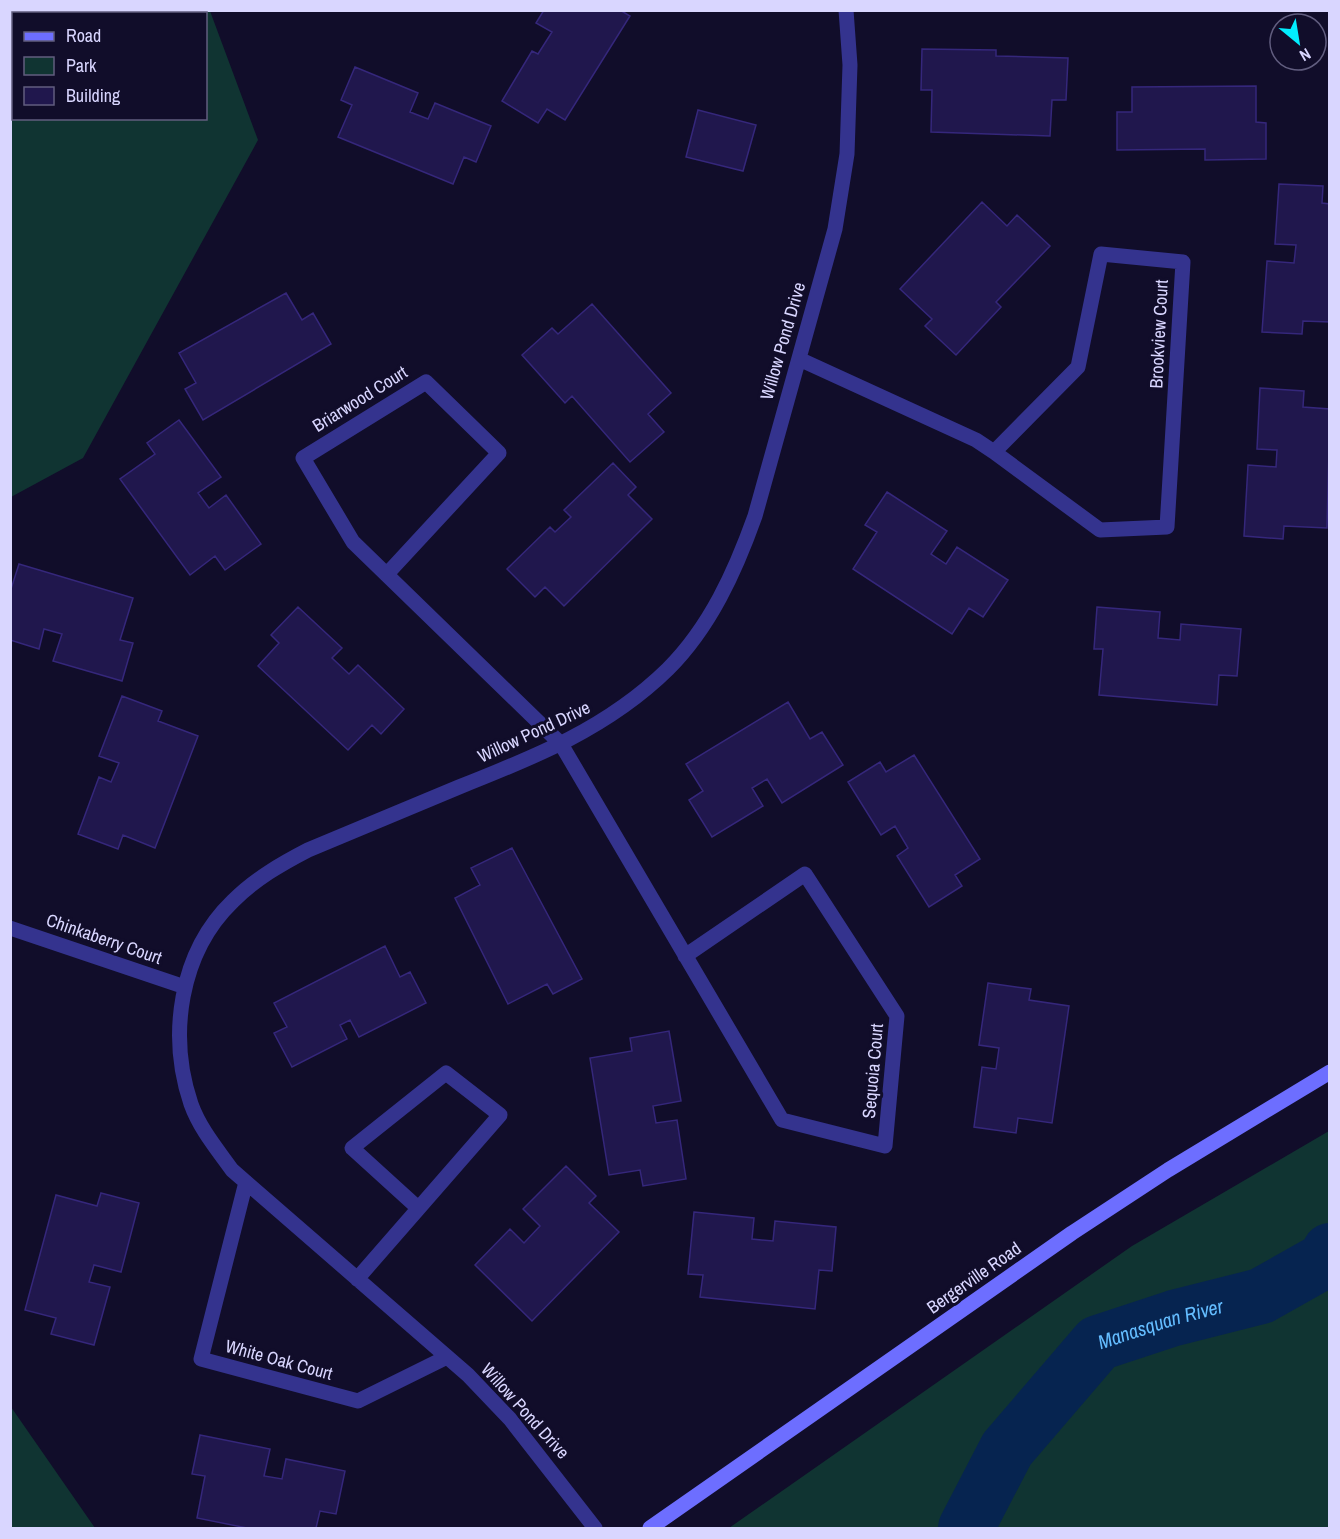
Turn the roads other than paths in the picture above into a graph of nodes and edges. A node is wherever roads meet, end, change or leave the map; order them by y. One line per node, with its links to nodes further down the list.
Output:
1 (846, 10): 2 (street, Willow Pond Drive)
2 (799, 359): 3 (street, Brookview Court); 5 (street, Willow Pond Drive)
3 (994, 452): 3 (street, Brookview Court)
4 (387, 574): 4 (street, Briarwood Court); 5 (street, Briarwood Court)
5 (561, 744): 7 (street, Sequoia Court); 8 (street, Willow Pond Drive)
6 (10, 928): 8 (street, Chinkaberry Court)
7 (685, 956): 7 (street, Sequoia Court)
8 (185, 987): 10 (street, Willow Pond Drive)
9 (1329, 1072): 15 (street, Bergerville Road)
10 (246, 1182): 12 (street, Willow Pond Drive); 13 (street, White Oak Court)
11 (418, 1208): 11 (street); 12 (street)
12 (357, 1279): 13 (street, Willow Pond Drive)
13 (447, 1357): 14 (street, Willow Pond Drive)
14 (595, 1528)
15 (650, 1528)

